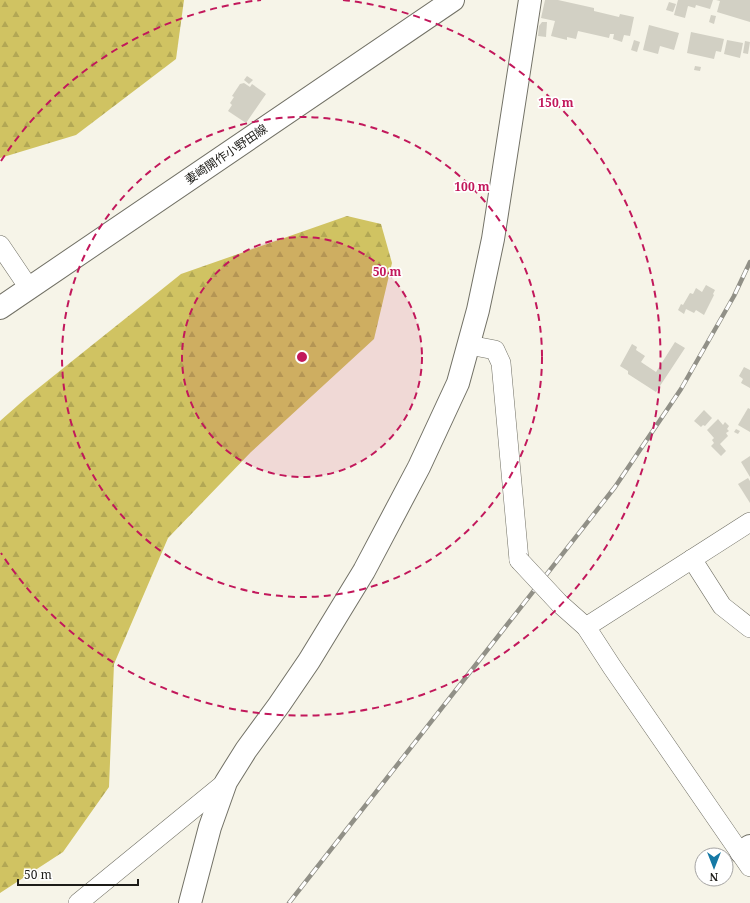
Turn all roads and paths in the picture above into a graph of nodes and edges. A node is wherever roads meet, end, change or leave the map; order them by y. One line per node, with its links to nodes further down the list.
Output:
1 (453, 0): 4 (street, 妻崎開作小野田線)
2 (530, 0): 6 (street)
3 (0, 245): 4 (street)
4 (29, 288): 5 (street, 妻崎開作小野田線)
5 (0, 308)
6 (469, 345): 9 (street, bridge); 11 (street)
7 (750, 522): 8 (street)
8 (692, 559): 9 (street); 10 (street)
9 (586, 627): 12 (street)
10 (750, 628)
11 (226, 782): 13 (street); 14 (street)
12 (747, 855)
13 (78, 903)
14 (190, 903)

